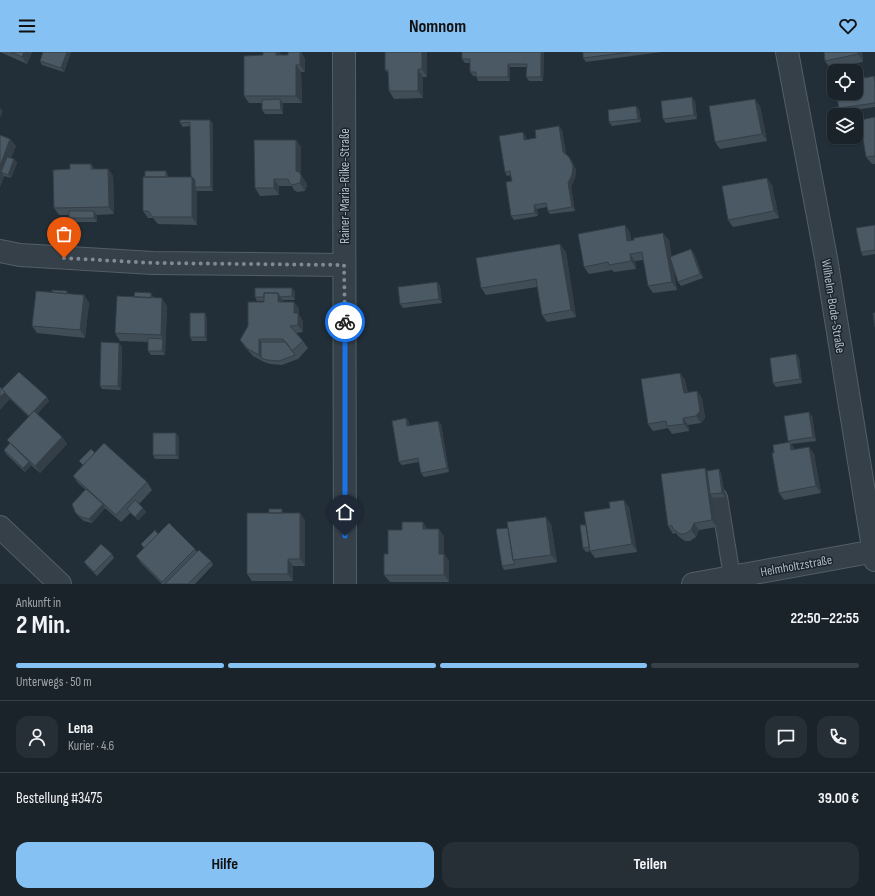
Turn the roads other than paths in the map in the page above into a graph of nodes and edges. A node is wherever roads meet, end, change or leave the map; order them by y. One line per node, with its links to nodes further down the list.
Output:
1 (344, 52): 4 (street, Rainer-Maria-Rilke-Straße)
2 (787, 52): 7 (street, Wilhelm-Bode-Straße)
3 (0, 251): 4 (street)
4 (344, 265): 10 (street, Rainer-Maria-Rilke-Straße)
5 (719, 497): 8 (lane)
6 (0, 527): 9 (street)
7 (875, 554): 8 (street, Helmholtzstraße)
8 (732, 577): 11 (street, Helmholtzstraße)
9 (60, 584)
10 (345, 584)
11 (693, 584)

